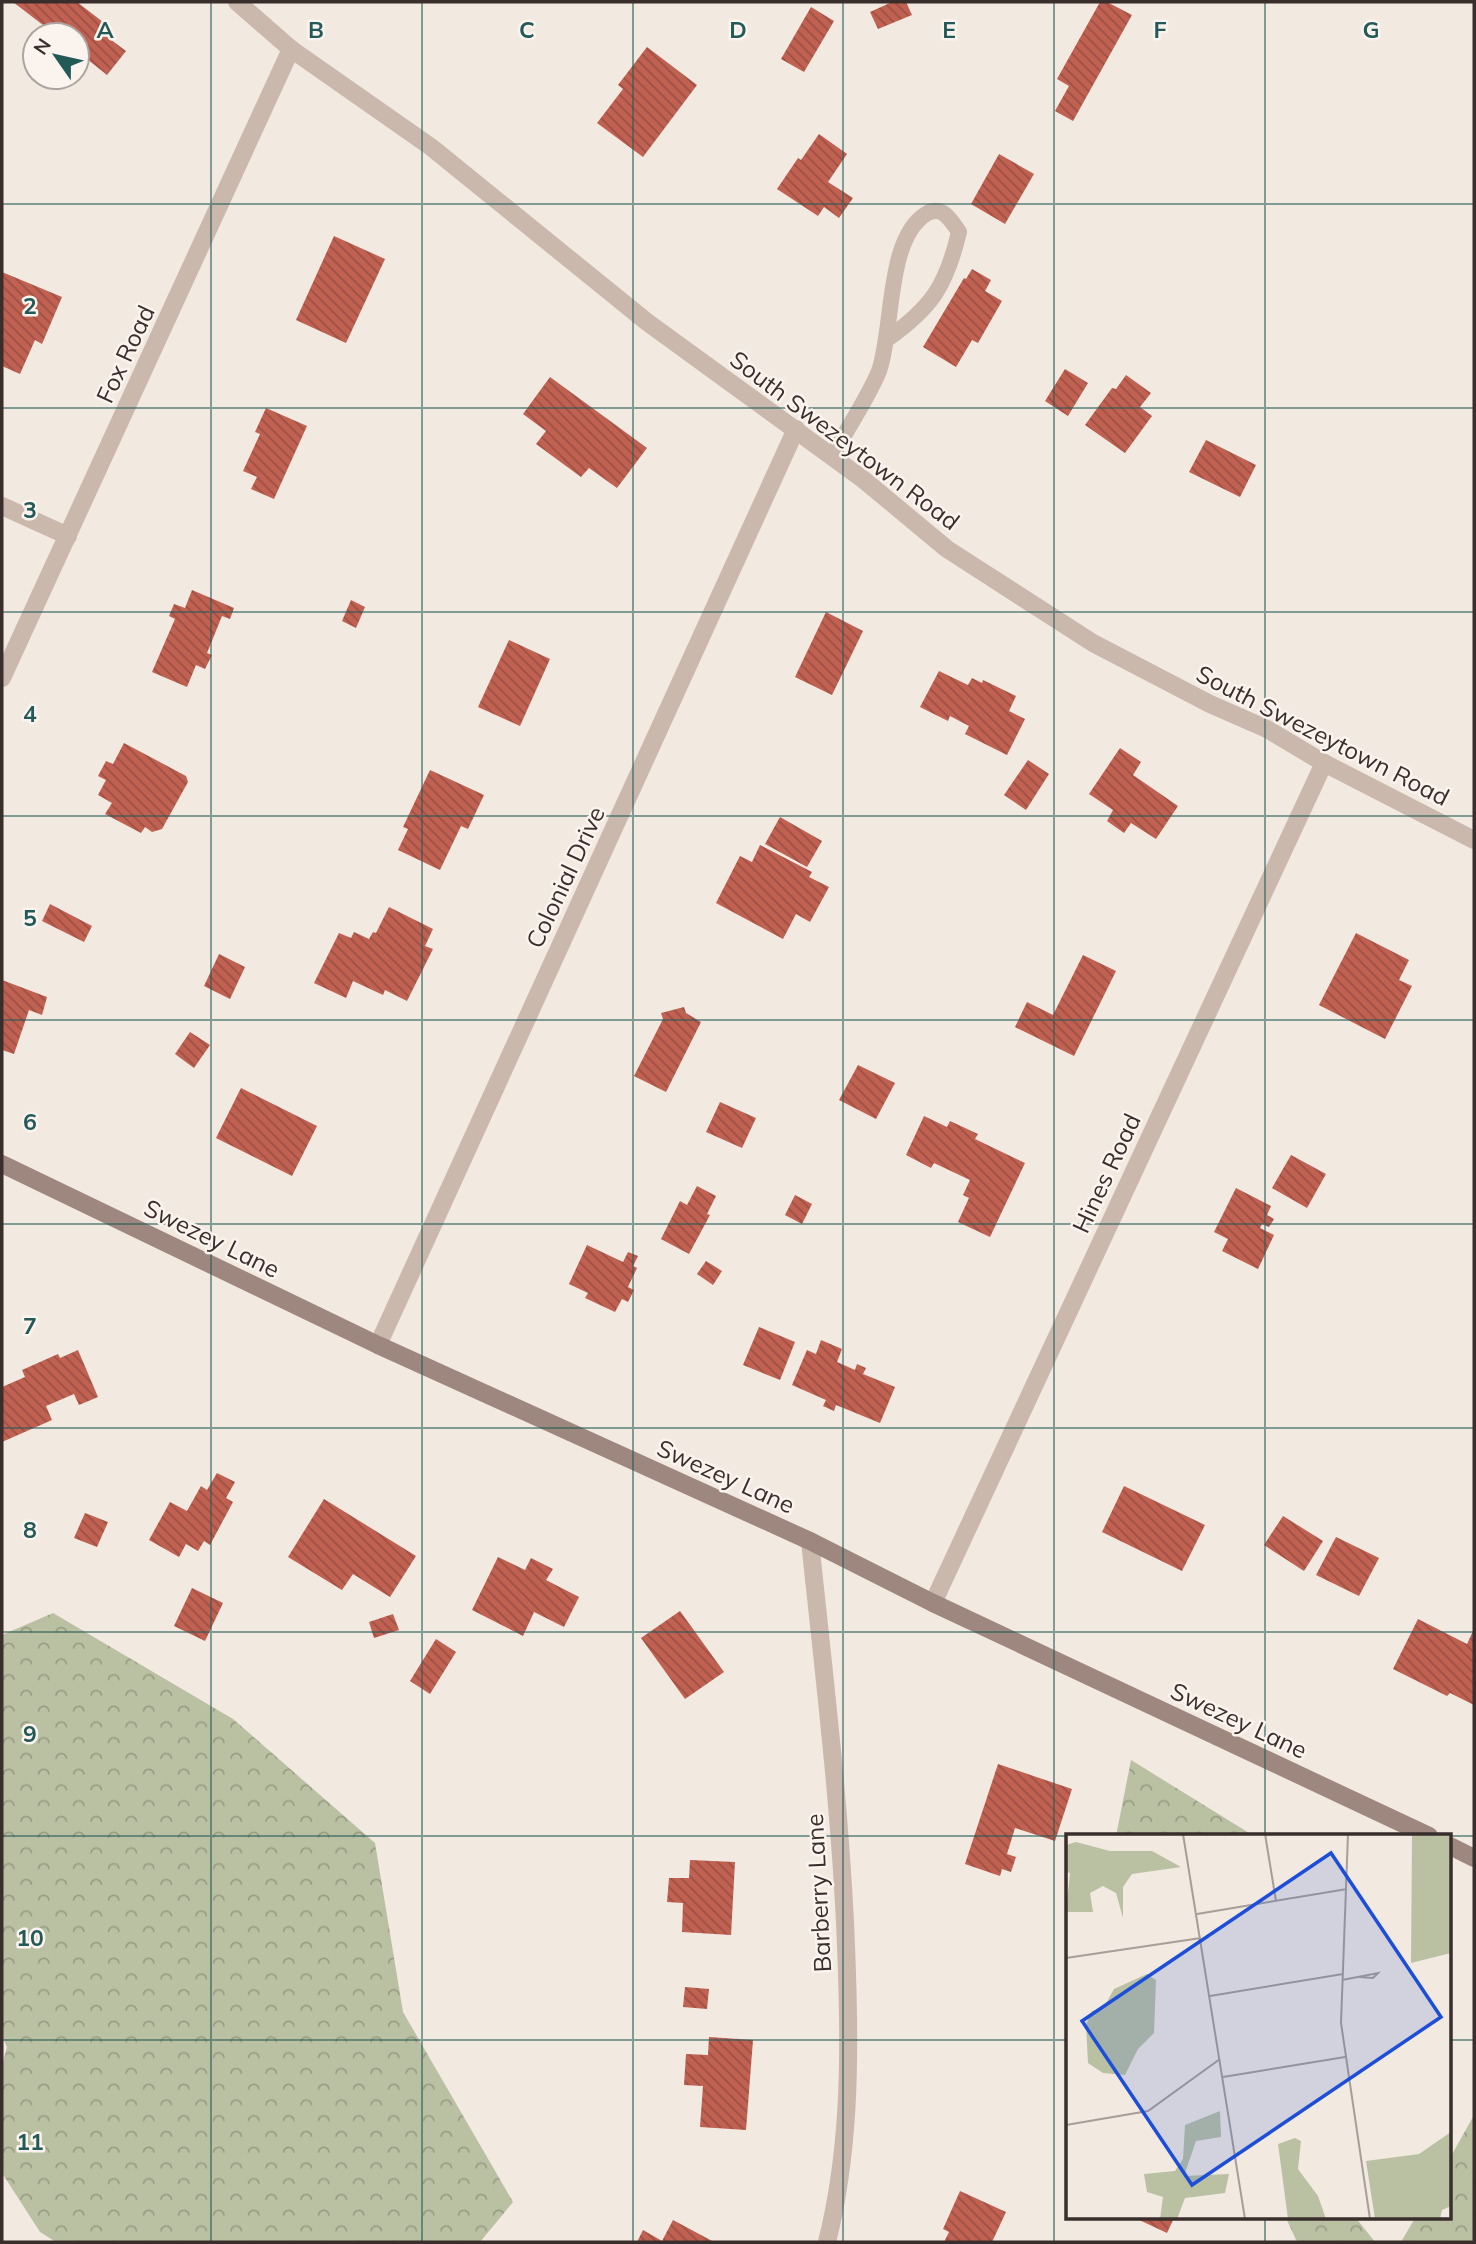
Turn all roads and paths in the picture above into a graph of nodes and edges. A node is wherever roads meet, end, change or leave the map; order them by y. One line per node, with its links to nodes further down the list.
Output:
1 (237, 2): 2 (street, South Swezeytown Road)
2 (291, 48): 4 (street, South Swezeytown Road); 7 (street, Fox Road)
3 (886, 340): 3 (lane); 5 (lane)
4 (796, 429): 5 (street, South Swezeytown Road); 12 (street, Colonial Drive)
5 (832, 456): 9 (street, South Swezeytown Road)
6 (2, 506): 7 (street)
7 (68, 536): 8 (street, Fox Road)
8 (2, 678)
9 (1324, 764): 10 (street, South Swezeytown Road); 14 (street, Hines Road)
10 (1474, 841)
11 (2, 1164): 12 (street, Swezey Lane)
12 (378, 1345): 13 (street, Swezey Lane)
13 (810, 1541): 14 (street, Swezey Lane); 18 (street, Barberry Lane)
14 (933, 1603): 15 (street, Swezey Lane)
15 (1425, 1834)
16 (1452, 1847): 17 (street)
17 (1474, 1858)
18 (827, 2242)

